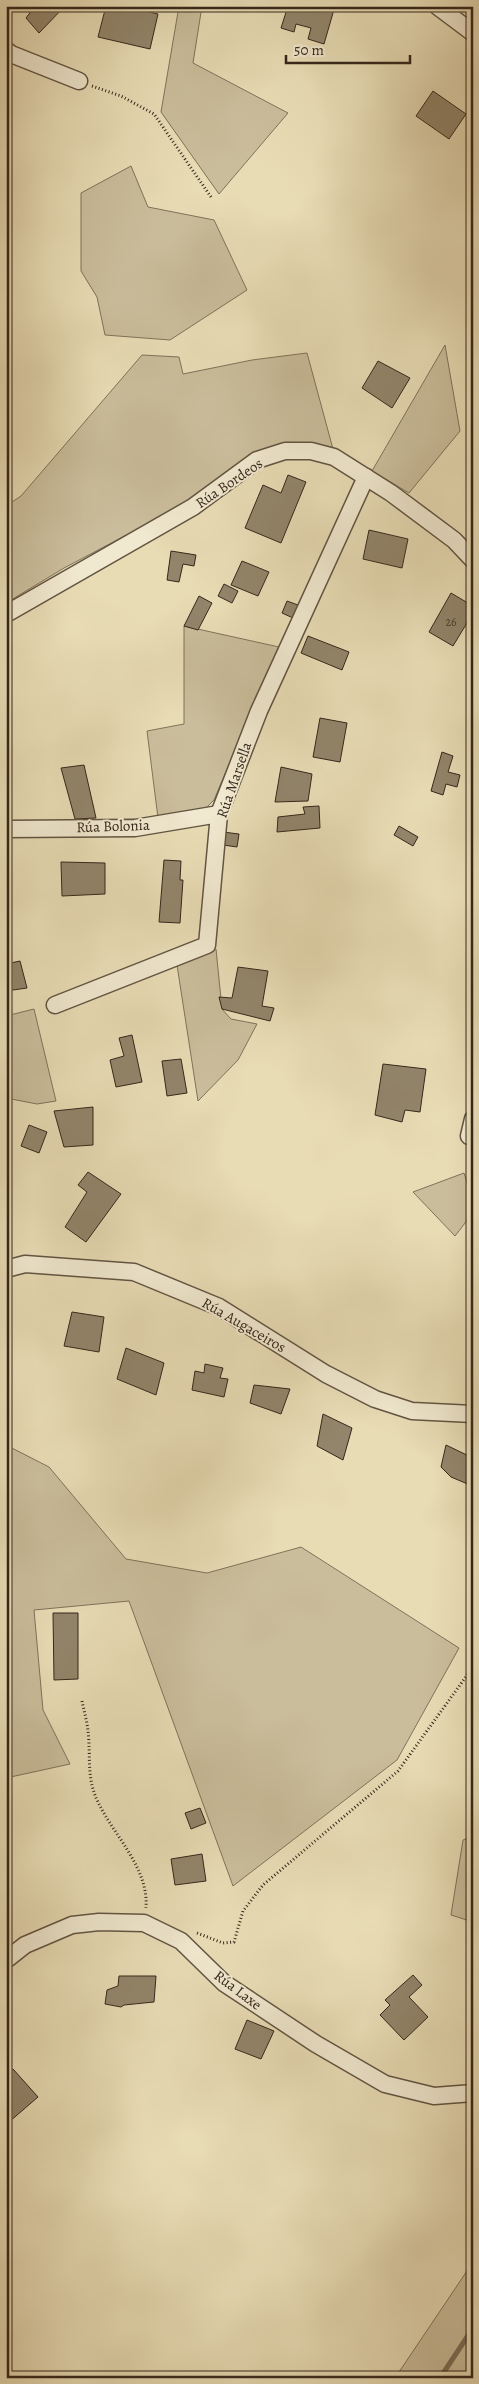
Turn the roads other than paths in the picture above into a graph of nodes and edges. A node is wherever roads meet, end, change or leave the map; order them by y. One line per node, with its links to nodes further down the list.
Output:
1 (436, 6): 2 (street)
2 (473, 33)
3 (6, 50): 4 (street)
4 (78, 81)
5 (366, 477): 6 (street, Rúa Bordeos); 7 (street, Rúa Bordeos); 8 (street, Rúa Marsella)
6 (473, 560)
7 (6, 614)
8 (219, 814): 9 (street, Rúa Bolonia); 10 (street, Rúa Marsella)
9 (6, 829)
10 (55, 1005)
11 (473, 1119): 12 (street)
12 (469, 1136)
13 (6, 1269): 14 (street, Rúa Augaceiros)
14 (473, 1414)
15 (6, 1960): 16 (street, Rúa Laxe)
16 (473, 2093)

